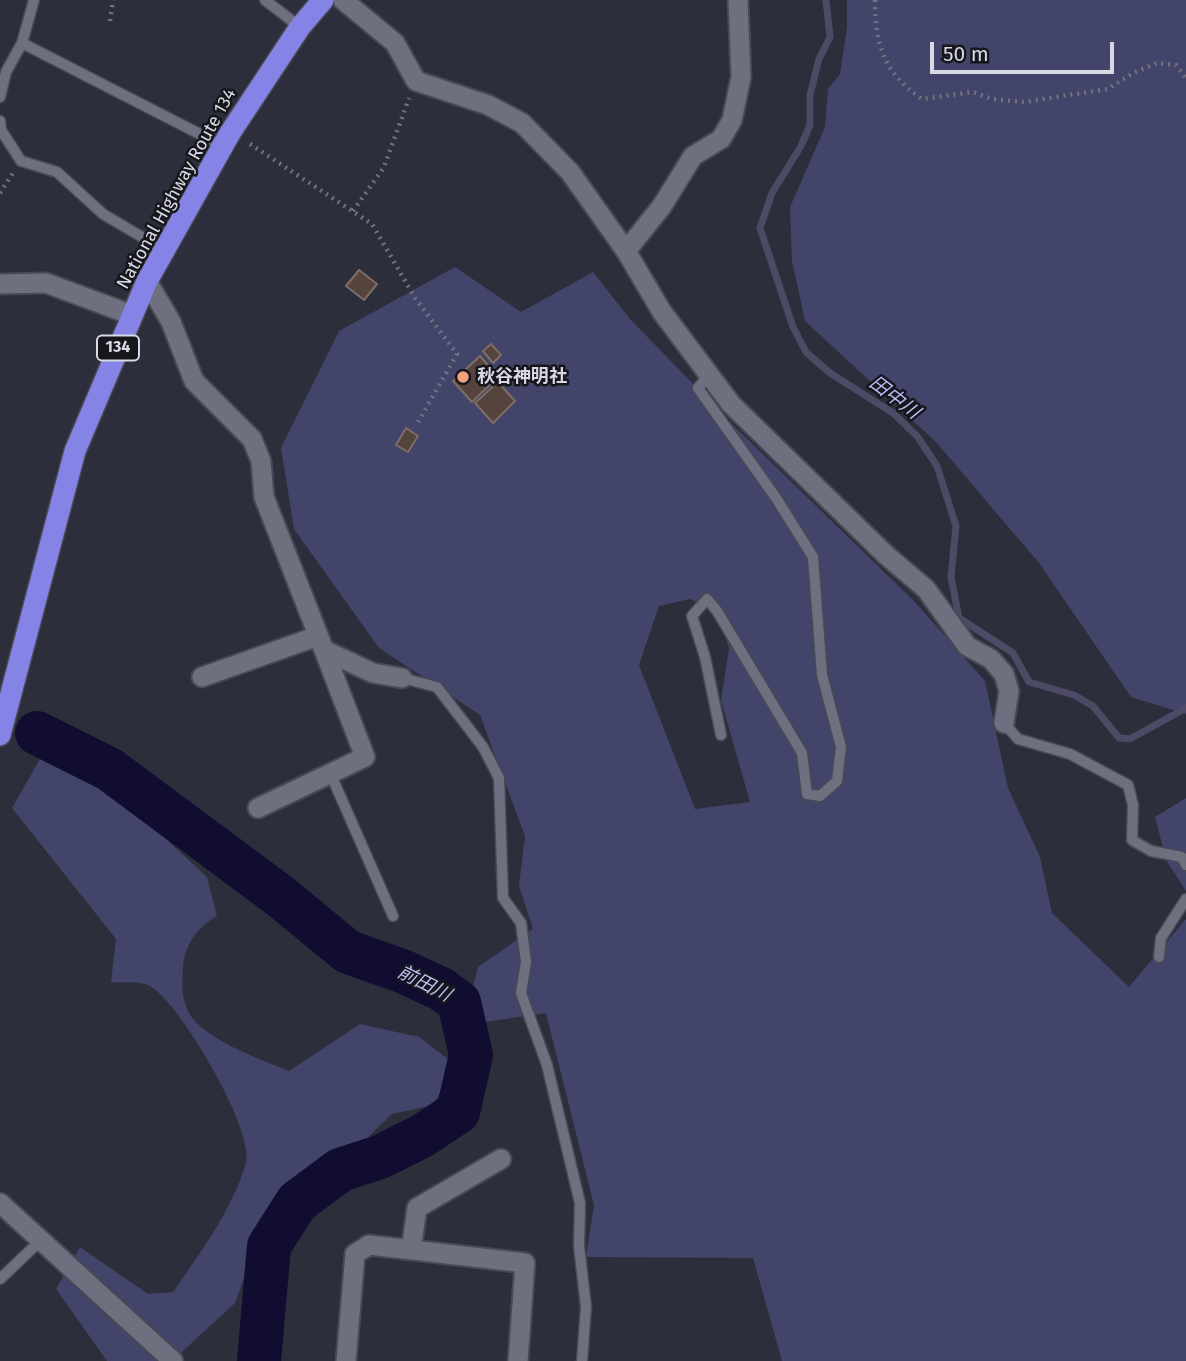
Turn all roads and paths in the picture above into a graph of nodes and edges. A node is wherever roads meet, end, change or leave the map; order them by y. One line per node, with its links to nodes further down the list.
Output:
1 (34, 0): 10 (lane)
2 (113, 0): 8 (path)
3 (265, 0): 9 (lane)
4 (323, 0): 9 (highway, National Highway Route 134 / 134)
5 (343, 0): 12 (street)
6 (738, 0): 20 (street)
7 (874, 0): 11 (path)
8 (110, 21)
9 (300, 27): 15 (highway, National Highway Route 134 / 134)
10 (22, 43): 13 (lane); 15 (lane)
11 (1186, 78)
12 (416, 81): 18 (path); 20 (street)
13 (0, 97)
14 (0, 121): 16 (lane)
15 (227, 139): 18 (path); 19 (highway, National Highway Route 134 / 134)
16 (21, 161): 17 (path); 19 (lane)
17 (0, 193)
18 (353, 211): 25 (path)
19 (164, 250): 21 (highway, National Highway Route 134 / 134)
20 (626, 251): 24 (street)
21 (147, 281): 23 (highway, National Highway Route 134 / 134); 26 (street)
22 (0, 285): 23 (street)
23 (132, 315): 30 (highway, National Highway Route 134 / 134)
24 (709, 375): 29 (street); 31 (lane)
25 (417, 424)
26 (321, 643): 27 (street); 28 (street); 32 (street)
27 (201, 677)
28 (402, 678): 46 (lane)
29 (1004, 723): 34 (lane)
30 (0, 735)
31 (721, 735)
32 (331, 775): 33 (street); 36 (lane)
33 (258, 807)
34 (1186, 865)
35 (1186, 899): 37 (lane)
36 (393, 916)
37 (1159, 957)
38 (501, 1159): 41 (street)
39 (0, 1203): 40 (street)
40 (39, 1242): 42 (lane); 43 (street)
41 (411, 1250): 44 (street); 45 (street)
42 (0, 1279)
43 (173, 1361)
44 (346, 1361)
45 (518, 1361)
46 (582, 1361)

